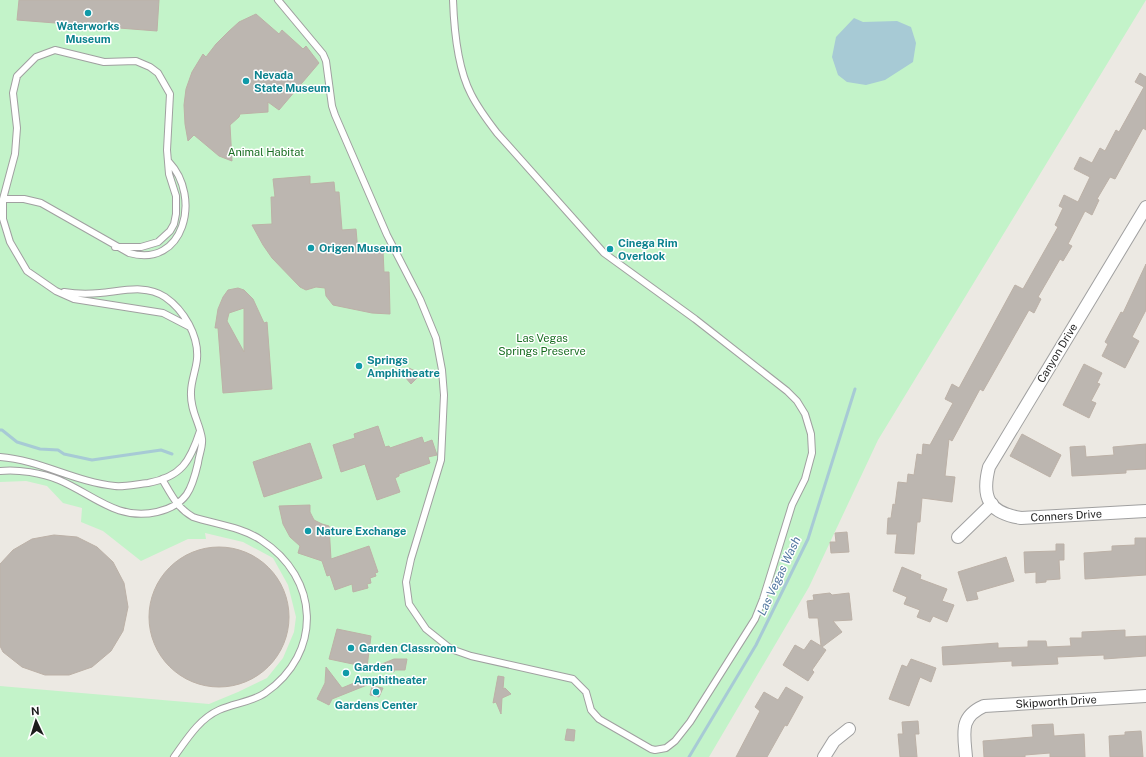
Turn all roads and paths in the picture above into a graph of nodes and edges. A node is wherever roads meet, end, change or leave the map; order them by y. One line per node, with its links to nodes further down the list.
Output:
1 (278, 0): 21 (lane)
2 (453, 0): 21 (lane)
3 (170, 162): 4 (lane); 6 (lane); 6 (lane)
4 (3, 199): 6 (lane); 7 (lane)
5 (1146, 206): 15 (street, Canyon Drive)
6 (115, 246)
7 (56, 291): 8 (lane); 8 (lane)
8 (190, 327): 9 (lane)
9 (200, 431): 14 (lane); 16 (lane)
10 (0, 457): 11 (lane)
11 (12, 458): 13 (lane); 14 (lane)
12 (0, 470): 13 (lane)
13 (10, 470): 16 (lane)
14 (162, 479): 16 (lane)
15 (992, 504): 17 (street, Conners Drive); 18 (street)
16 (177, 505): 22 (lane)
17 (1146, 511)
18 (958, 537)
19 (1146, 696): 25 (street, Skipworth Drive)
20 (849, 730): 24 (street)
21 (656, 750): 23 (lane)
22 (174, 757)
23 (654, 757)
24 (824, 757)
25 (966, 757)

